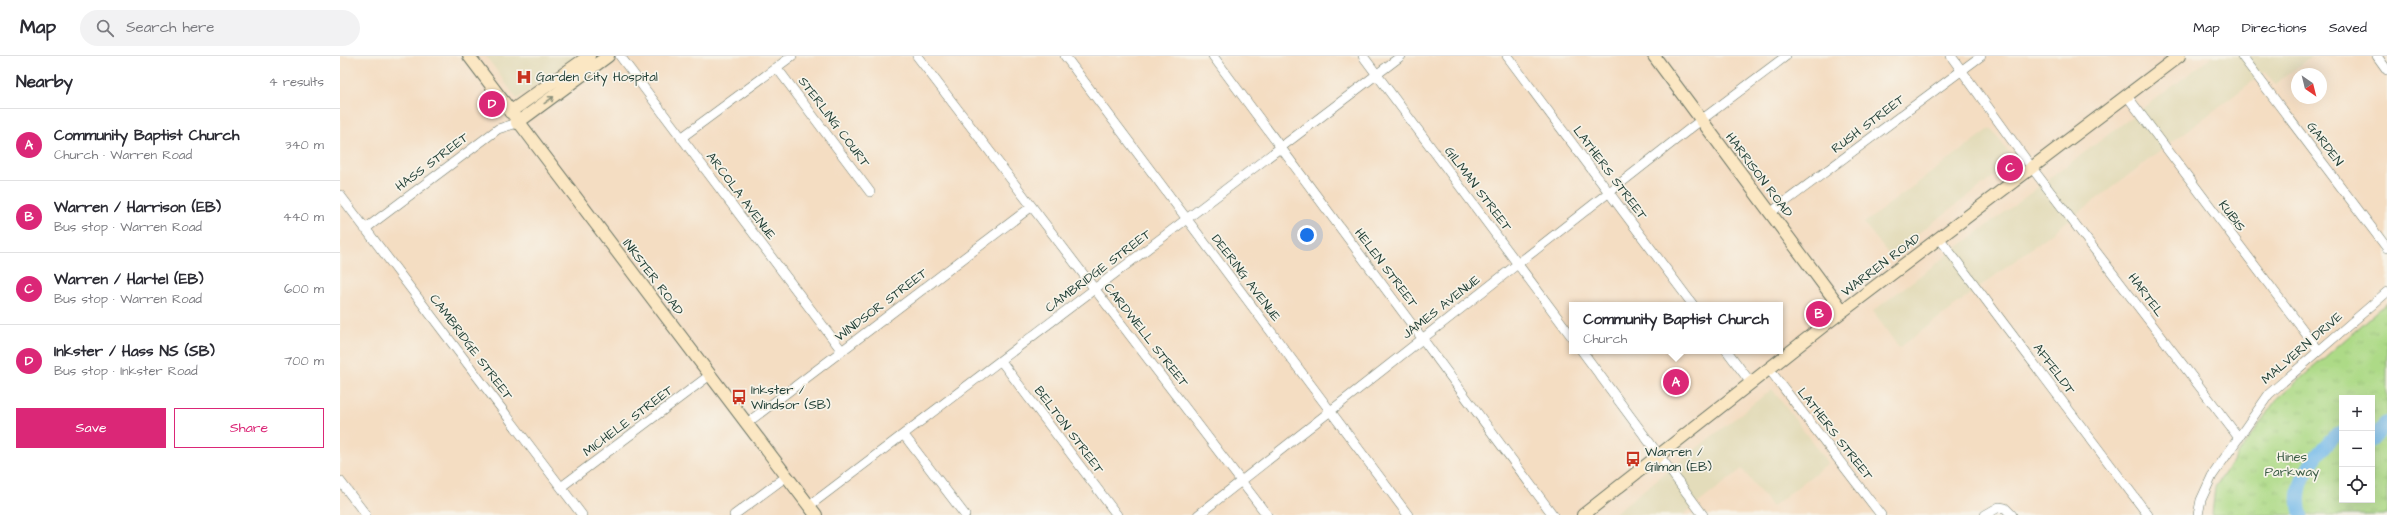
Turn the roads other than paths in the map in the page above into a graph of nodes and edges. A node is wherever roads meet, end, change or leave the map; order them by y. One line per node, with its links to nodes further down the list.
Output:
1 (469, 56): 24 (main road, INKSTER ROAD)
2 (589, 56): 24 (main road)
3 (608, 56): 26 (main road, one-way to 3)
4 (620, 56): 28 (street, ARCOLA AVENUE)
5 (792, 56): 19 (street)
6 (917, 56): 34 (street, CARDWELL STREET)
7 (1065, 56): 36 (street, DEERING AVENUE)
8 (1213, 56): 29 (street, HELEN STREET)
9 (1363, 56): 22 (street, GILMAN STREET)
10 (1402, 56): 22 (street, CAMBRIDGE STREET)
11 (1507, 56): 32 (street, LATHERS STREET)
12 (1654, 56): 25 (main road, HARRISON ROAD)
13 (1786, 56): 25 (street, JAMES AVENUE)
14 (1950, 56): 21 (street, HARTEL)
15 (1981, 56): 21 (street, RUSH STREET)
16 (2179, 56): 23 (main road, WARREN ROAD)
17 (2242, 56): 39 (street, GARDEN)
18 (2377, 56): 20 (street)
19 (777, 68): 28 (street); 31 (street, STERLING COURT)
20 (2387, 70)
21 (1962, 71): 30 (street, HARTEL); 35 (street, RUSH STREET)
22 (1377, 75): 29 (street, CAMBRIDGE STREET); 40 (street, GILMAN STREET)
23 (2127, 96): 30 (main road, WARREN ROAD); 48 (street, KUBIS)
24 (510, 112): 26 (main road, INKSTER ROAD); 27 (street)
25 (1701, 120): 32 (street, JAMES AVENUE); 35 (main road, HARRISON ROAD)
26 (517, 123): 27 (street, HASS STREET); 53 (main road, INKSTER ROAD)
27 (498, 129): 37 (street, HASS STREET)
28 (681, 138): 47 (street, ARCOLA AVENUE)
29 (1281, 148): 36 (street, CAMBRIDGE STREET); 46 (street, HELEN STREET)
30 (2032, 168): 38 (main road, WARREN ROAD); 58 (street, HARTEL)
31 (870, 192)
32 (1608, 192): 40 (street, JAMES AVENUE); 43 (street, LATHERS STREET)
33 (340, 195): 37 (street, CAMBRIDGE STREET)
34 (1031, 207): 41 (street, CARDWELL STREET); 47 (street, WINDSOR STREET)
35 (1770, 213): 44 (main road, HARRISON ROAD)
36 (1186, 220): 41 (street, CAMBRIDGE STREET); 55 (street, DEERING AVENUE)
37 (365, 229): 63 (street, CAMBRIDGE STREET)
38 (1940, 239): 44 (main road, WARREN ROAD); 79 (street, AFFELDT)
39 (2387, 248)
40 (1518, 264): 45 (street, GILMAN STREET); 46 (street, JAMES AVENUE)
41 (1095, 289): 51 (street, CAMBRIDGE STREET); 62 (street, CARDWELL STREET)
42 (2387, 292): 48 (street, MALVERN DRIVE)
43 (1691, 302)
44 (1843, 311): 52 (main road, WARREN ROAD)
45 (1569, 333)
46 (1422, 339): 55 (street, JAMES AVENUE); 73 (street, HELEN STREET)
47 (842, 351): 56 (street, WINDSOR STREET)
48 (2319, 351): 58 (street, MALVERN DRIVE)
49 (1584, 354): 59 (street)
50 (1729, 354): 54 (street)
51 (1001, 361): 57 (street, CAMBRIDGE STREET); 69 (street, BELTON STREET)
52 (1769, 369): 54 (main road, WARREN ROAD); 76 (street, LATHERS STREET)
53 (710, 375): 56 (main road, INKSTER ROAD); 63 (street, MICHELE STREET)
54 (1751, 383): 59 (main road, WARREN ROAD)
55 (1330, 411): 62 (street, JAMES AVENUE); 72 (street, DEERING AVENUE)
56 (747, 423): 60 (main road, INKSTER ROAD)
57 (904, 435): 64 (street, CAMBRIDGE STREET); 68 (street)
58 (2239, 438): 80 (street, MALVERN DRIVE)
59 (1660, 455): 74 (main road, WARREN ROAD); 75 (street)
60 (787, 476): 64 (main road, INKSTER ROAD); 67 (street)
61 (340, 481): 65 (street)
62 (1241, 481): 70 (street, JAMES AVENUE); 71 (street, CARDWELL STREET)
63 (561, 487): 66 (street, CAMBRIDGE STREET)
64 (813, 511)
65 (366, 515)
66 (582, 515)
67 (734, 515)
68 (965, 515)
69 (1117, 515)
70 (1198, 515)
71 (1267, 515)
72 (1408, 515)
73 (1553, 515)
74 (1583, 515)
75 (1703, 515)
76 (1881, 515)
77 (1985, 515): 78 (street)
78 (2012, 515)
79 (2148, 515)
80 (2198, 515)

